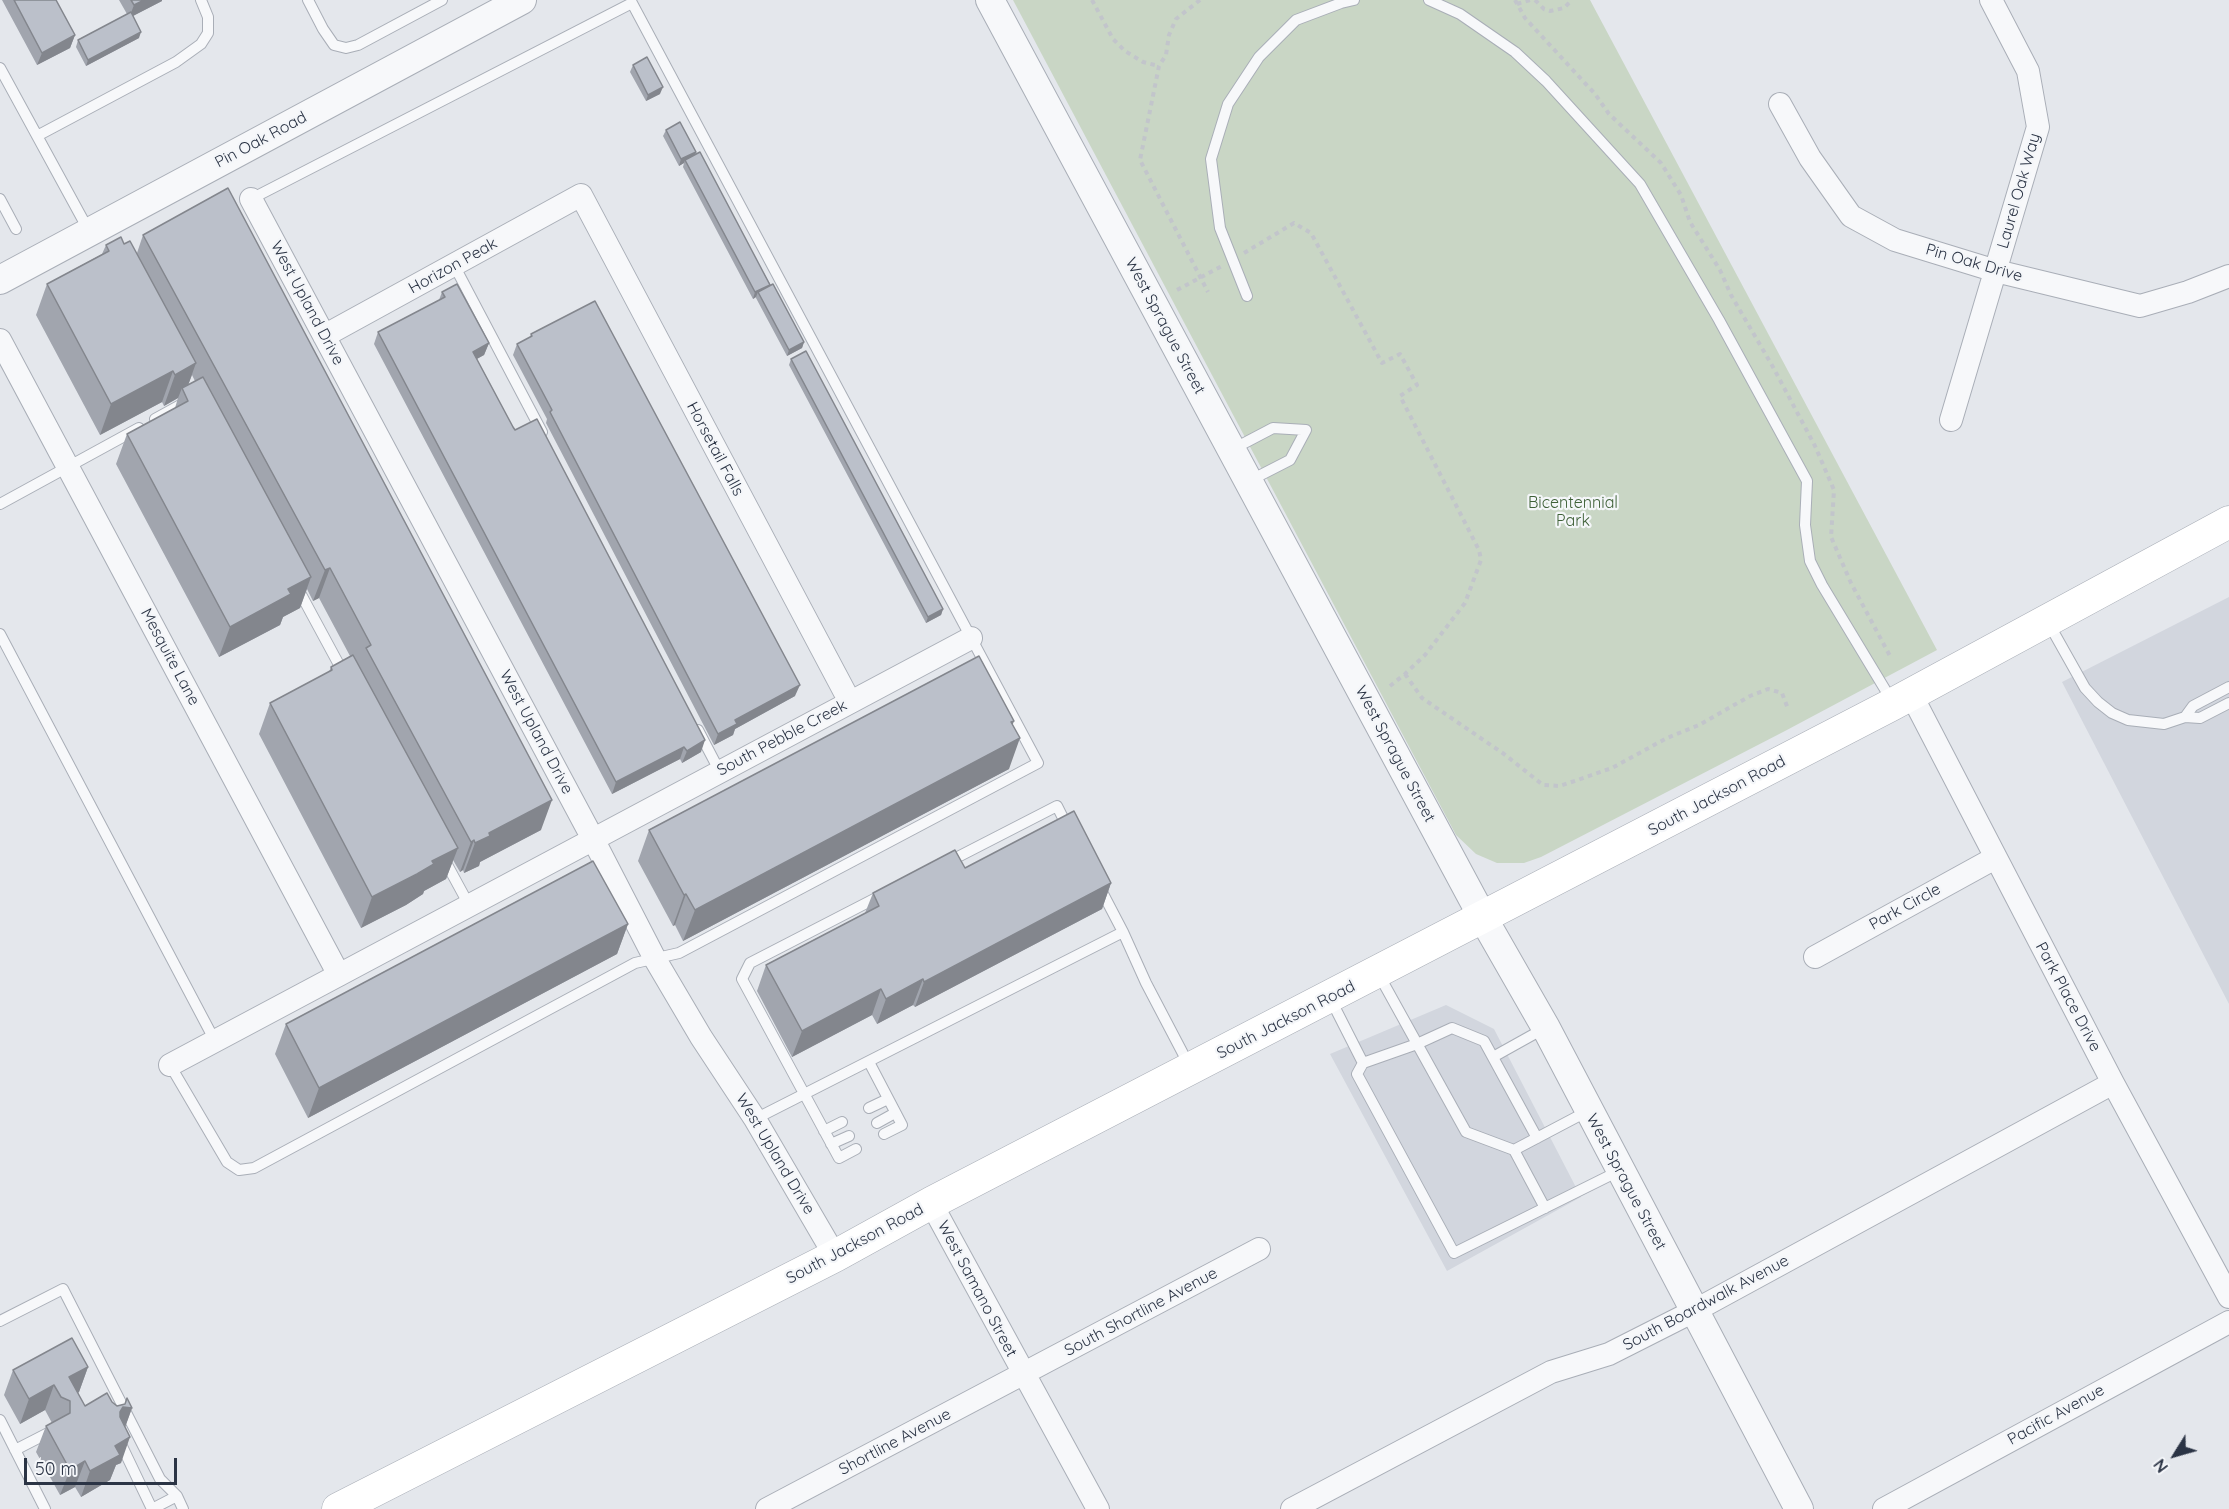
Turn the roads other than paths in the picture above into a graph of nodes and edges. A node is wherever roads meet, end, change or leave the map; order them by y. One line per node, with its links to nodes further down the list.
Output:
1 (201, 0): 11 (lane)
2 (308, 0): 3 (lane)
3 (442, 0)
4 (522, 0): 16 (street, Pin Oak Road)
5 (990, 0): 27 (street, West Sprague Street)
6 (1354, 0): 21 (lane)
7 (1429, 0): 38 (lane)
8 (1991, 0): 18 (street, Laurel Oak Way)
9 (0, 68): 11 (lane)
10 (1780, 104): 18 (street, Pin Oak Drive)
11 (37, 136): 16 (lane)
12 (580, 195): 17 (street, Horizon Peak); 39 (street, Horsetail Falls)
13 (251, 199): 22 (street, West Upland Drive); 35 (lane)
14 (0, 200): 15 (lane)
15 (16, 229)
16 (89, 231): 20 (street, Pin Oak Road)
17 (454, 265): 22 (street, Horizon Peak); 26 (lane)
18 (1996, 271): 19 (street, Pin Oak Drive); 25 (street, Laurel Oak Way)
19 (2229, 276)
20 (0, 280)
21 (1247, 296)
22 (324, 336): 45 (street, West Upland Drive)
23 (0, 340): 28 (street, Mesquite Lane)
24 (195, 397): 28 (lane)
25 (1951, 420)
26 (548, 444)
27 (1231, 450): 29 (street, West Sprague Street); 29 (lane)
28 (68, 466): 30 (lane); 57 (street, Mesquite Lane)
29 (1248, 481): 52 (street, West Sprague Street)
30 (0, 504)
31 (2229, 522): 33 (main road, South Jackson Road)
32 (290, 573): 37 (lane)
33 (2047, 621): 38 (main road, South Jackson Road); 41 (lane)
34 (0, 634): 60 (lane)
35 (971, 638): 39 (street, South Pebble Creek); 55 (lane)
36 (2229, 687): 41 (lane)
37 (351, 688)
38 (1902, 699): 47 (street, Park Place Drive); 52 (main road, South Jackson Road)
39 (850, 702): 43 (street, South Pebble Creek)
40 (2229, 703): 41 (lane)
41 (2185, 717)
42 (692, 719): 43 (lane)
43 (720, 772): 45 (street, South Pebble Creek)
44 (1073, 837): 48 (lane)
45 (593, 839): 51 (street, South Pebble Creek); 55 (street, West Upland Drive)
46 (441, 854): 51 (lane)
47 (1995, 858): 54 (street, Park Circle); 67 (street, Park Place Drive)
48 (940, 865)
49 (1095, 879): 53 (lane)
50 (887, 892): 68 (lane)
51 (469, 905): 57 (street, South Pebble Creek)
52 (1483, 918): 56 (main road, South Jackson Road); 59 (street, West Sprague Street)
53 (1123, 932): 63 (lane); 66 (lane)
54 (1815, 957)
55 (655, 959): 65 (lane); 73 (street, West Upland Drive)
56 (1378, 972): 58 (main road, South Jackson Road); 61 (lane)
57 (339, 975): 60 (street, South Pebble Creek)
58 (1329, 997): 64 (lane); 66 (main road, South Jackson Road)
59 (1546, 1028): 62 (lane); 71 (street, West Sprague Street)
60 (215, 1041): 65 (street, South Pebble Creek)
61 (1417, 1044): 62 (lane); 64 (lane); 82 (lane)
62 (1493, 1057): 79 (lane)
63 (868, 1062): 68 (lane); 69 (lane)
64 (1363, 1063): 85 (lane)
65 (170, 1065)
66 (1191, 1068): 84 (main road, South Jackson Road)
67 (2113, 1083): 88 (street, Park Place Drive); 89 (street, South Boardwalk Avenue)
68 (804, 1094): 73 (lane); 76 (lane)
69 (888, 1099): 70 (lane); 72 (lane)
70 (869, 1108)
71 (1589, 1110): 79 (lane); 83 (street, West Sprague Street)
72 (895, 1113): 75 (lane); 77 (lane)
73 (755, 1119): 87 (street, West Upland Drive)
74 (842, 1122): 76 (lane)
75 (877, 1123)
76 (824, 1131): 80 (lane)
77 (884, 1134)
78 (849, 1136): 80 (lane)
79 (1537, 1138): 82 (lane)
80 (831, 1144): 81 (lane)
81 (856, 1149)
82 (1514, 1150): 85 (lane)
83 (1621, 1171): 85 (lane); 89 (street, West Sprague Street)
84 (931, 1203): 87 (main road, South Jackson Road); 92 (street, West Samano Street)
85 (1545, 1208)
86 (1259, 1249): 92 (street, South Shortline Avenue)
87 (835, 1256): 98 (main road, South Jackson Road)
88 (2229, 1297)
89 (1694, 1311): 105 (street, South Boardwalk Avenue); 106 (street, West Sprague Street)
90 (0, 1321): 97 (lane)
91 (2229, 1322): 107 (street, Pacific Avenue)
92 (1023, 1375): 103 (street, Shortline Avenue); 104 (street, West Samano Street)
93 (0, 1420): 96 (lane)
94 (54, 1430): 96 (lane)
95 (118, 1439): 100 (lane)
96 (15, 1450): 99 (lane)
97 (177, 1496): 100 (lane); 101 (lane)
98 (370, 1502): 102 (main road, South Jackson Road)
99 (45, 1509)
100 (152, 1509)
101 (183, 1509)
102 (338, 1509)
103 (767, 1509)
104 (1098, 1509)
105 (1292, 1509)
106 (1799, 1509)
107 (1884, 1509)

